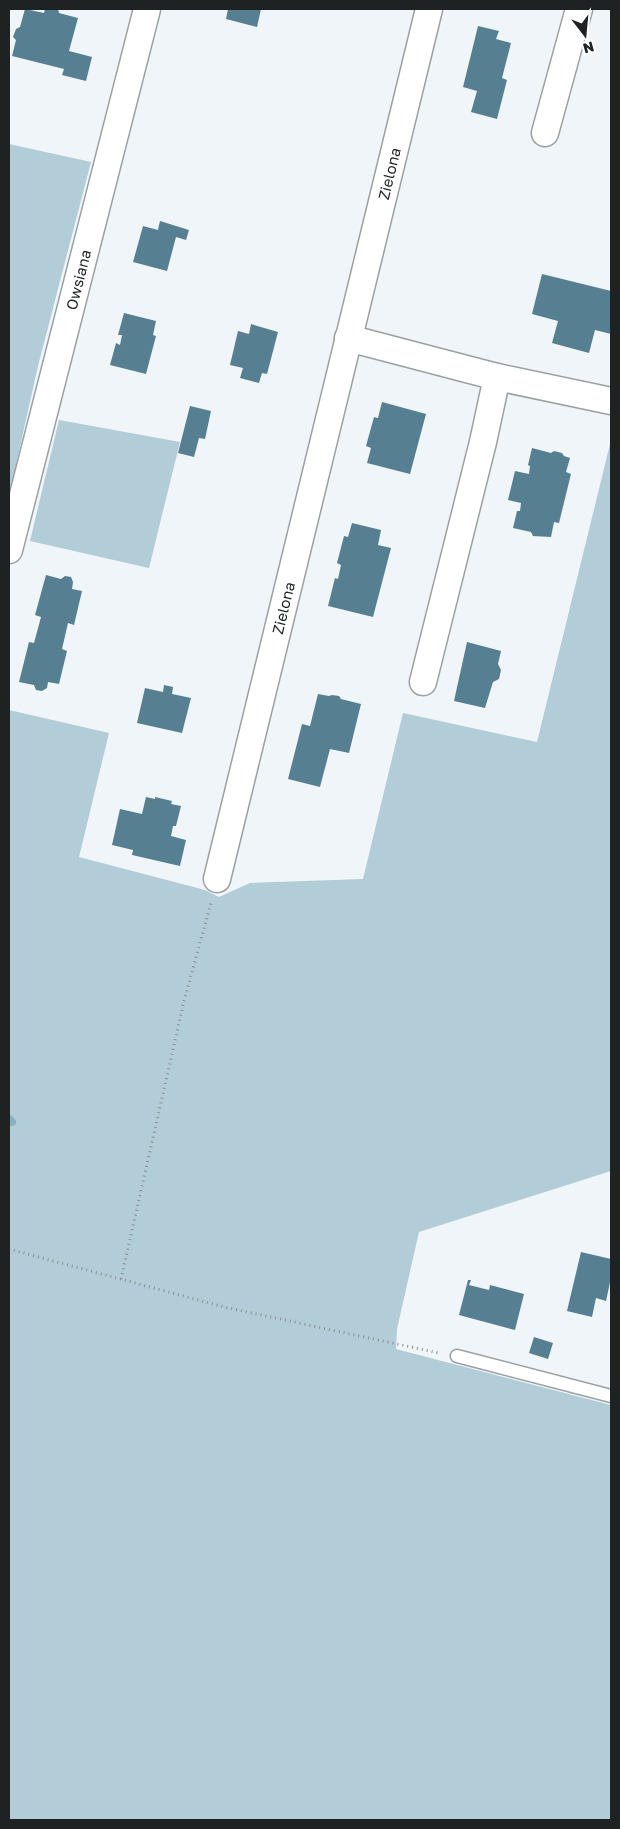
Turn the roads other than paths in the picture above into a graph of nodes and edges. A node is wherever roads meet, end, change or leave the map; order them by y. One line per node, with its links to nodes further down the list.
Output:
1 (147, 9): 8 (street, Owsiana)
2 (430, 9): 5 (street, Zielona)
3 (579, 9): 4 (street)
4 (545, 133)
5 (348, 338): 6 (street); 10 (street, Zielona)
6 (497, 377): 7 (street); 9 (street)
7 (611, 401)
8 (9, 550)
9 (423, 682)
10 (217, 879)
11 (457, 1356): 12 (lane)
12 (611, 1396)

